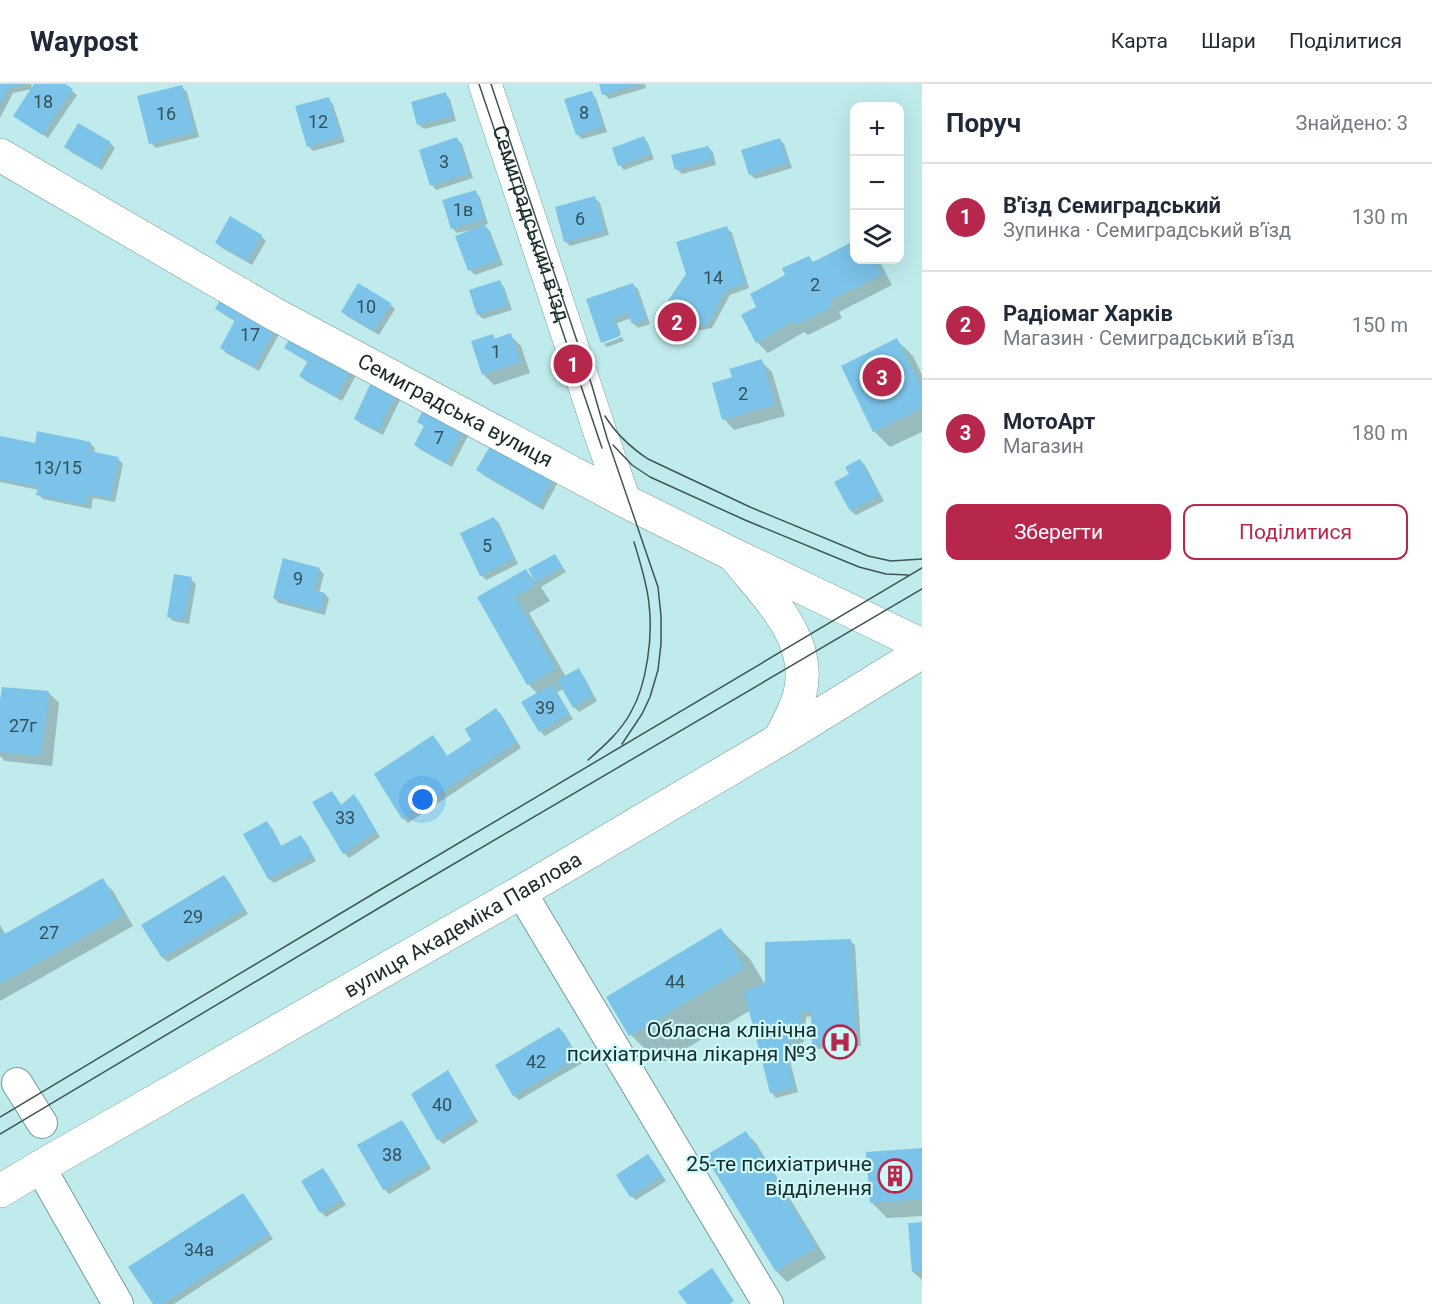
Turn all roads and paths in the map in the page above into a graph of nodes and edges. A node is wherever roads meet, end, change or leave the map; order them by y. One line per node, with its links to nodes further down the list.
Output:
1 (485, 84): 3 (main road, Семиградський в’їзд)
2 (0, 155): 3 (main road, Семиградська вулиця)
3 (624, 500): 4 (main road, Семиградська вулиця)
4 (734, 555): 5 (main road, Семиградська вулиця); 7 (main road)
5 (922, 645)
6 (922, 652): 7 (main road, вулиця Академіка Павлова)
7 (779, 740): 8 (main road, вулиця Академіка Павлова)
8 (521, 892): 11 (main road, вулиця Академіка Павлова); 14 (street)
9 (18, 1083): 10 (street)
10 (42, 1123)
11 (40, 1167): 12 (main road, вулиця Академіка Павлова); 13 (street)
12 (0, 1191)
13 (117, 1304)
14 (768, 1304)

